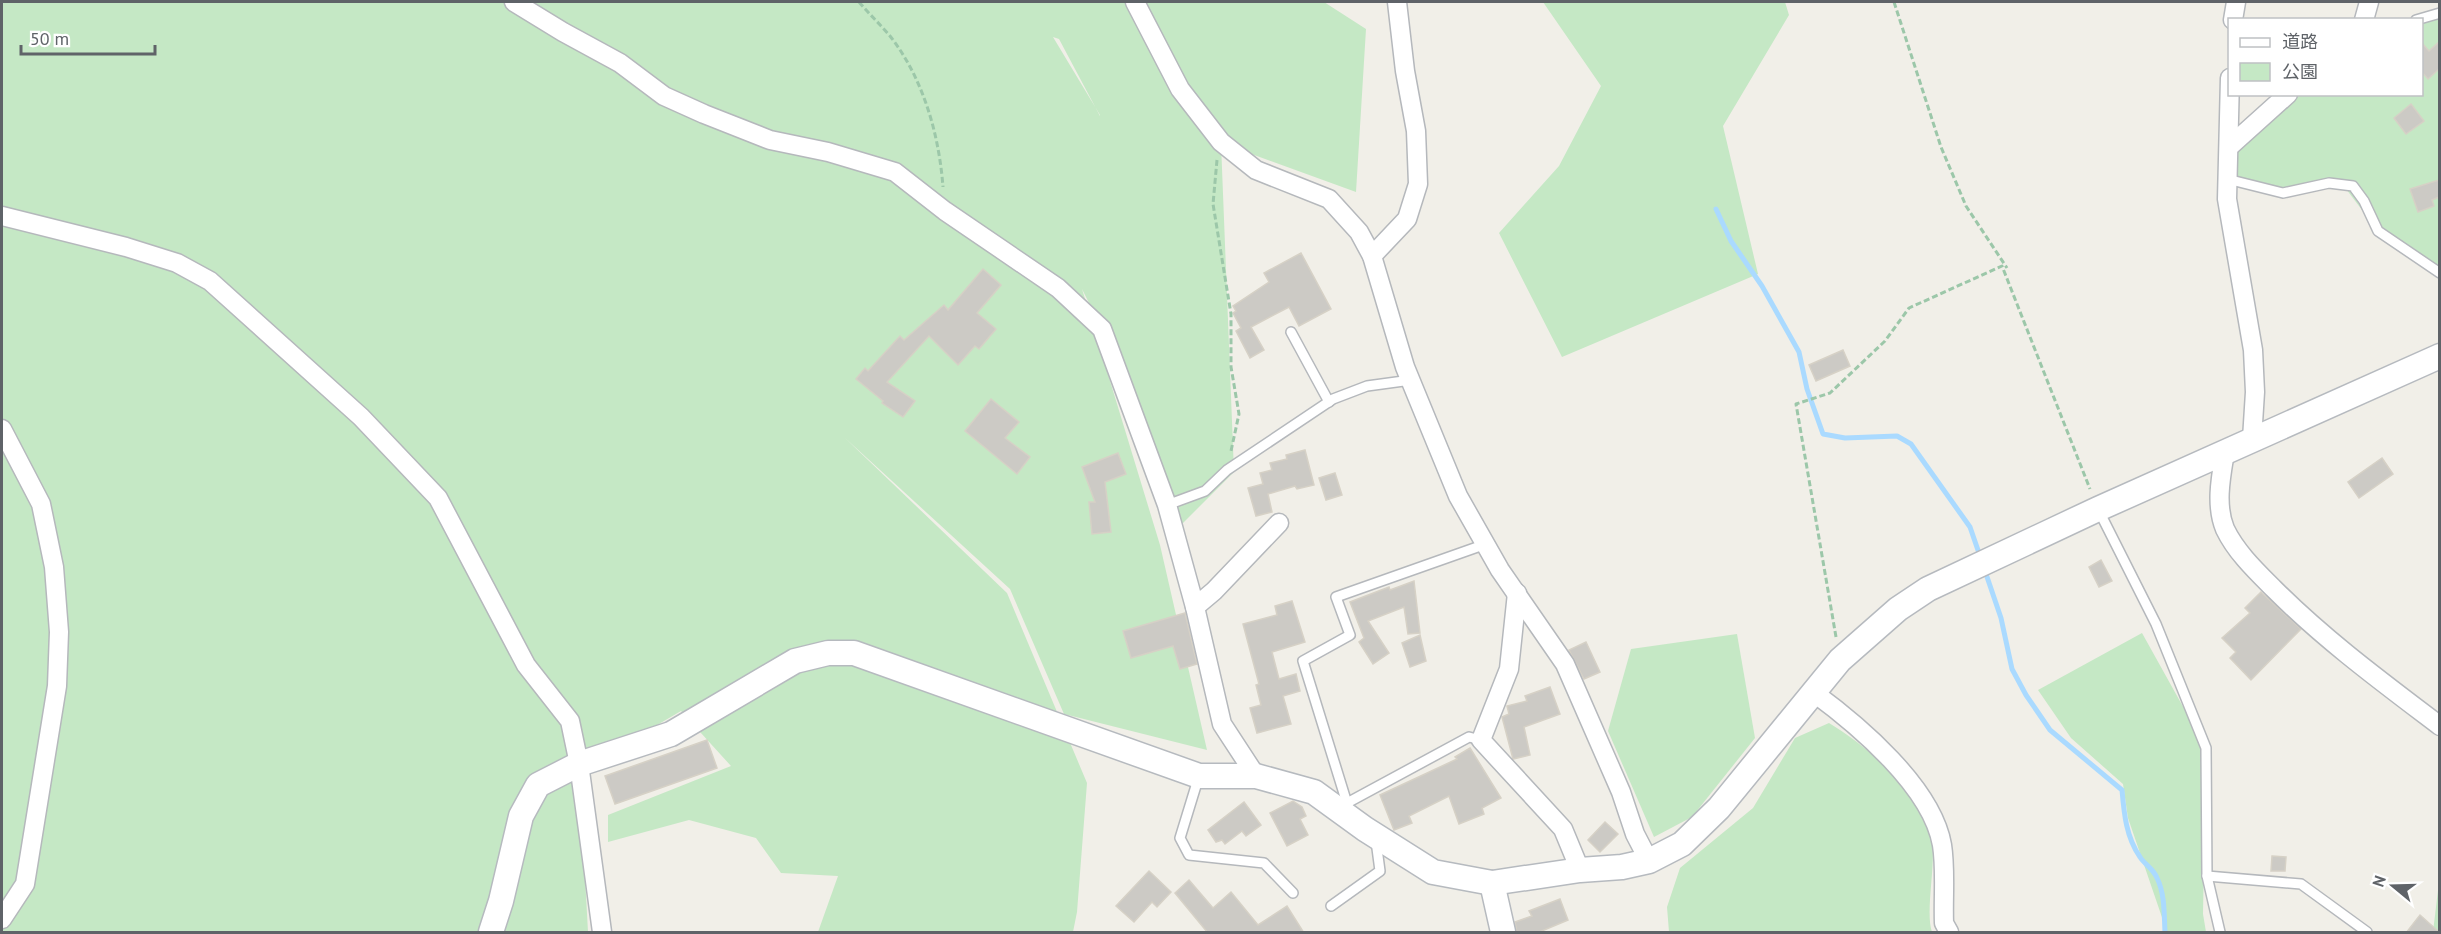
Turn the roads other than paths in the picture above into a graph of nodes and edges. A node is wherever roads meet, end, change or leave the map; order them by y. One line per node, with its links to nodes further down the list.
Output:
1 (514, 2): 24 (street)
2 (1136, 2): 15 (street)
3 (1397, 2): 15 (street)
4 (2236, 2): 7 (street)
5 (2369, 2): 8 (street)
6 (2439, 13): 9 (lane)
7 (2233, 18)
8 (2365, 18)
9 (2423, 18)
10 (2229, 96): 12 (street)
11 (2286, 96): 12 (street)
12 (2229, 147): 13 (street)
13 (2227, 179): 16 (lane); 22 (street)
14 (2, 216): 33 (street)
15 (1372, 256): 19 (street)
16 (2439, 273)
17 (1291, 332): 20 (lane)
18 (2439, 356): 22 (street)
19 (1411, 380): 20 (lane); 27 (street)
20 (1329, 402): 24 (lane)
21 (2, 429): 44 (street)
22 (2253, 439): 23 (street)
23 (2225, 452): 25 (street); 31 (street)
24 (1167, 505): 29 (street)
25 (2098, 509): 30 (street); 40 (lane)
26 (1279, 523): 29 (street)
27 (1486, 544): 28 (street); 36 (lane)
28 (1517, 593): 32 (street); 38 (street)
29 (1196, 607): 35 (street)
30 (1813, 692): 38 (street); 48 (street)
31 (2439, 726)
32 (1481, 740): 36 (lane); 39 (street)
33 (579, 764): 34 (street); 45 (street); 46 (street)
34 (1199, 776): 35 (street); 42 (lane)
35 (1256, 777): 36 (street)
36 (1350, 812): 37 (street)
37 (1375, 836): 41 (street); 43 (lane)
38 (1649, 861): 39 (street)
39 (1580, 870): 41 (street)
40 (2207, 876): 49 (lane); 50 (lane)
41 (1492, 884): 47 (street)
42 (1293, 893)
43 (1331, 906)
44 (2, 919)
45 (491, 933)
46 (602, 933)
47 (1503, 933)
48 (1949, 933)
49 (2220, 933)
50 (2367, 933)

